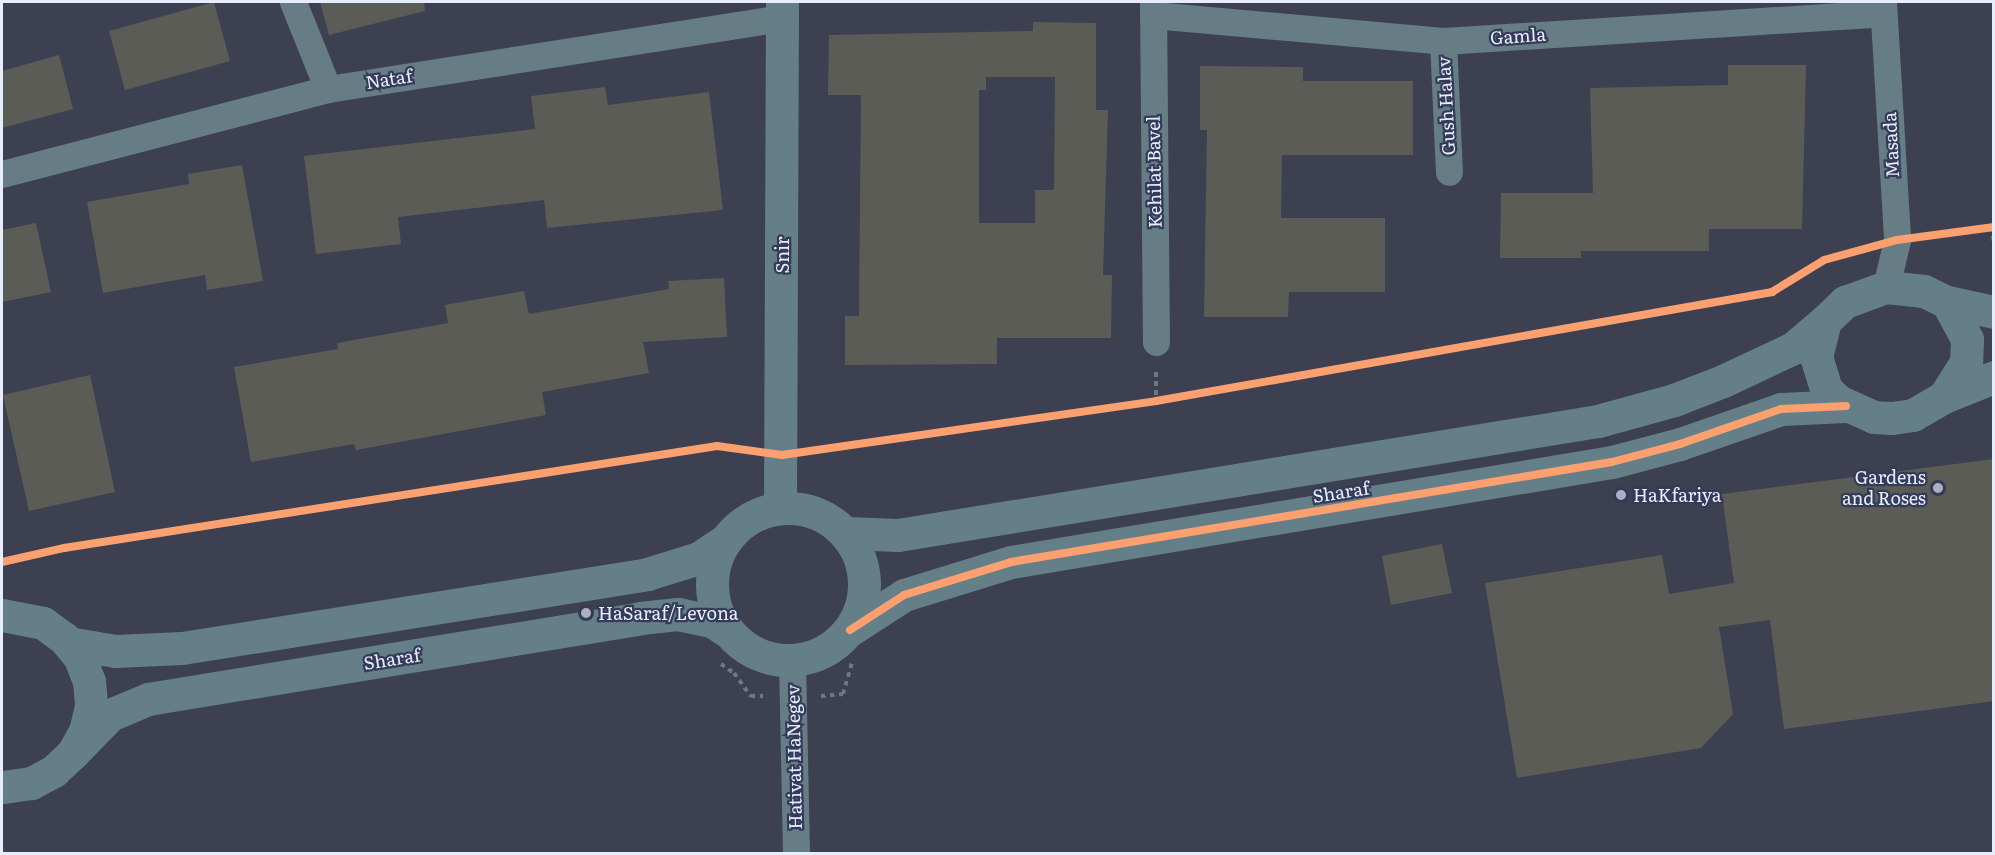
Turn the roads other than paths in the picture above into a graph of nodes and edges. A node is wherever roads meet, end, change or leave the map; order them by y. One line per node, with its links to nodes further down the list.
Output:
1 (293, 2): 6 (street)
2 (1153, 8): 5 (street, Gamla); 13 (street, Kehilat Bavel)
3 (1883, 8): 5 (street, Gamla); 9 (street, Masada)
4 (783, 10): 6 (street, Nataf); 17 (street, Snir)
5 (1443, 41): 7 (street, Gush Halav)
6 (328, 89): 8 (street, Nataf)
7 (1449, 172)
8 (2, 174)
9 (1886, 287): 10 (street); 12 (street)
10 (1947, 302): 11 (street); 15 (street)
11 (1994, 312)
12 (1824, 321): 16 (street); 18 (street, Sharaf)
13 (1156, 342)
14 (1994, 377): 15 (street)
15 (1944, 397): 16 (street)
16 (1846, 406): 21 (street, Sharaf)
17 (780, 508): 18 (street); 19 (street)
18 (845, 533): 21 (street)
19 (724, 542): 22 (street); 23 (street)
20 (2, 615): 23 (street)
21 (850, 630): 24 (street)
22 (727, 631): 24 (street); 25 (street, Sharaf)
23 (69, 644): 25 (street)
24 (792, 661): 27 (street, Hativat HaNegev)
25 (73, 753): 26 (street, Sharaf)
26 (2, 787)
27 (796, 854)

